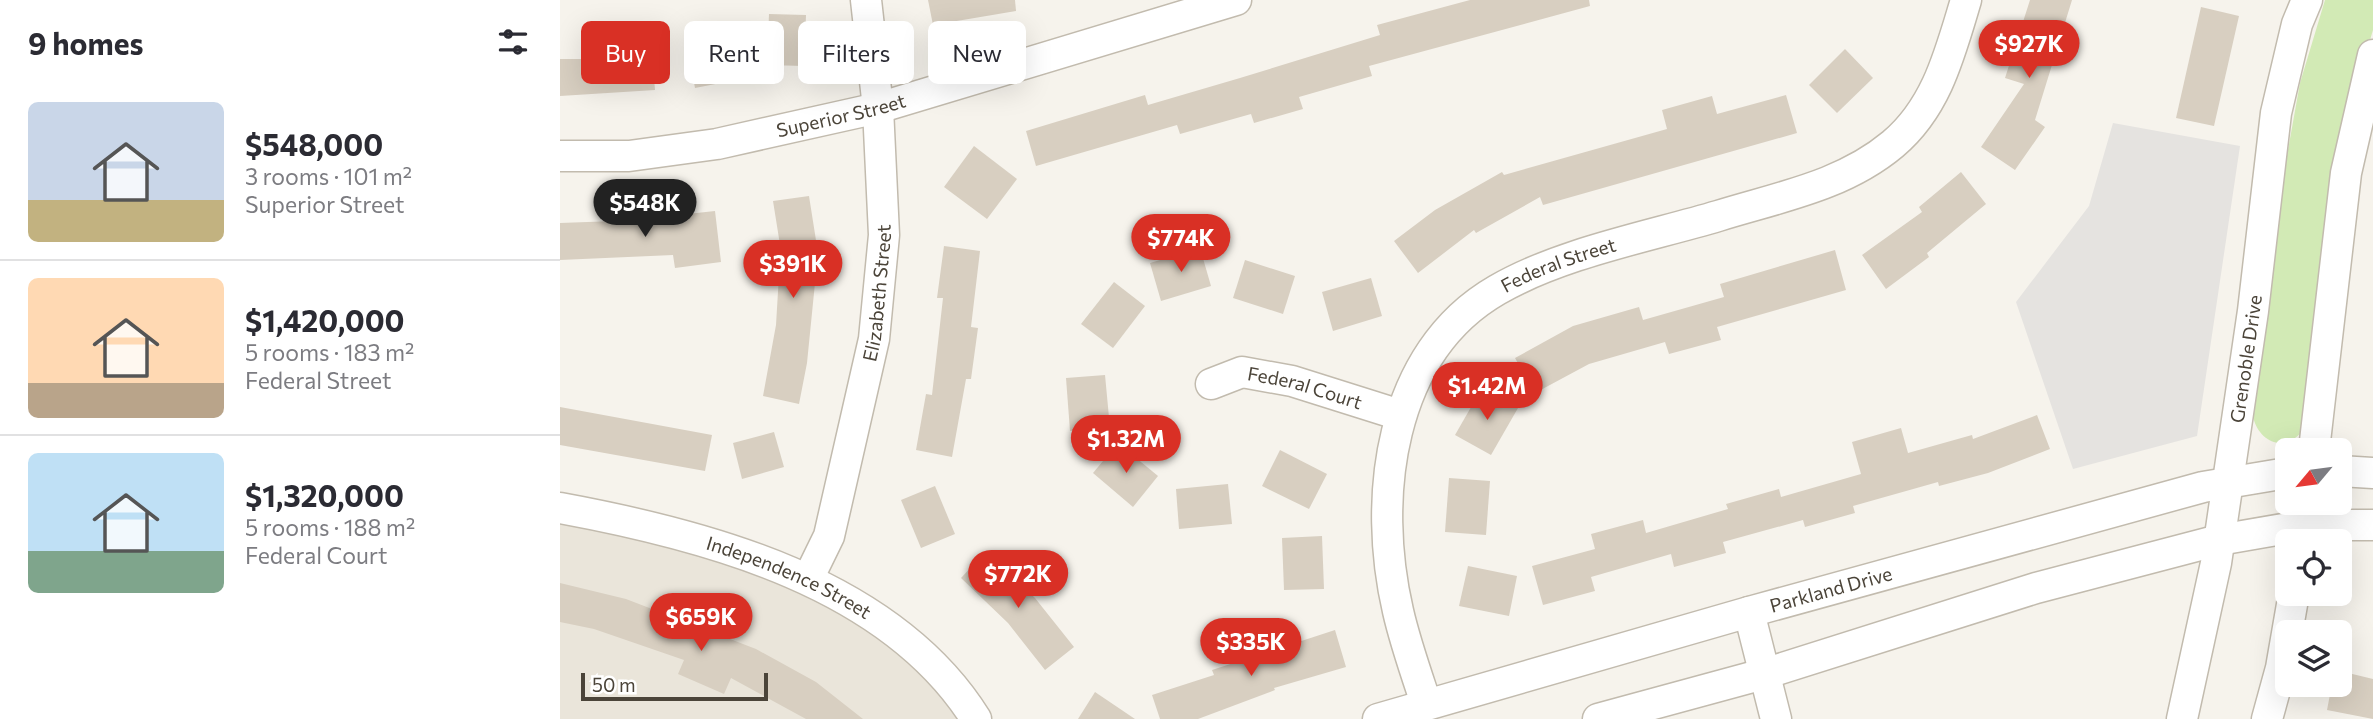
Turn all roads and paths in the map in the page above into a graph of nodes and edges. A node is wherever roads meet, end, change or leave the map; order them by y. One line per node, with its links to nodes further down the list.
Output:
1 (866, 0): 6 (street, Elizabeth Street)
2 (1236, 0): 6 (street, Superior Street)
3 (1966, 0): 9 (street, Federal Street)
4 (2307, 0): 14 (street, Grenoble Drive)
5 (2373, 55): 10 (street)
6 (878, 108): 7 (street, Superior Street); 19 (street, Elizabeth Street)
7 (560, 156)
8 (1211, 384): 9 (street, Federal Court)
9 (1400, 415): 23 (street, Federal Street)
10 (2315, 438)
11 (2352, 472): 12 (street)
12 (2373, 473)
13 (2275, 475): 14 (street, Parkland Drive)
14 (2228, 481): 18 (street, Grenoble Drive); 21 (street, Parkland Drive)
15 (560, 508): 19 (street, Independence Street)
16 (2306, 523): 17 (street); 18 (street)
17 (2373, 525)
18 (2219, 540): 22 (street); 28 (street, Grenoble Drive)
19 (808, 579): 24 (street, Independence Street)
20 (2292, 606): 29 (street)
21 (1749, 612): 22 (street); 23 (street, Parkland Drive)
22 (1767, 673): 26 (street); 27 (street)
23 (1426, 703): 25 (street, Parkland Drive)
24 (976, 719)
25 (1378, 719)
26 (1598, 719)
27 (1776, 719)
28 (2182, 719)
29 (2267, 719)

